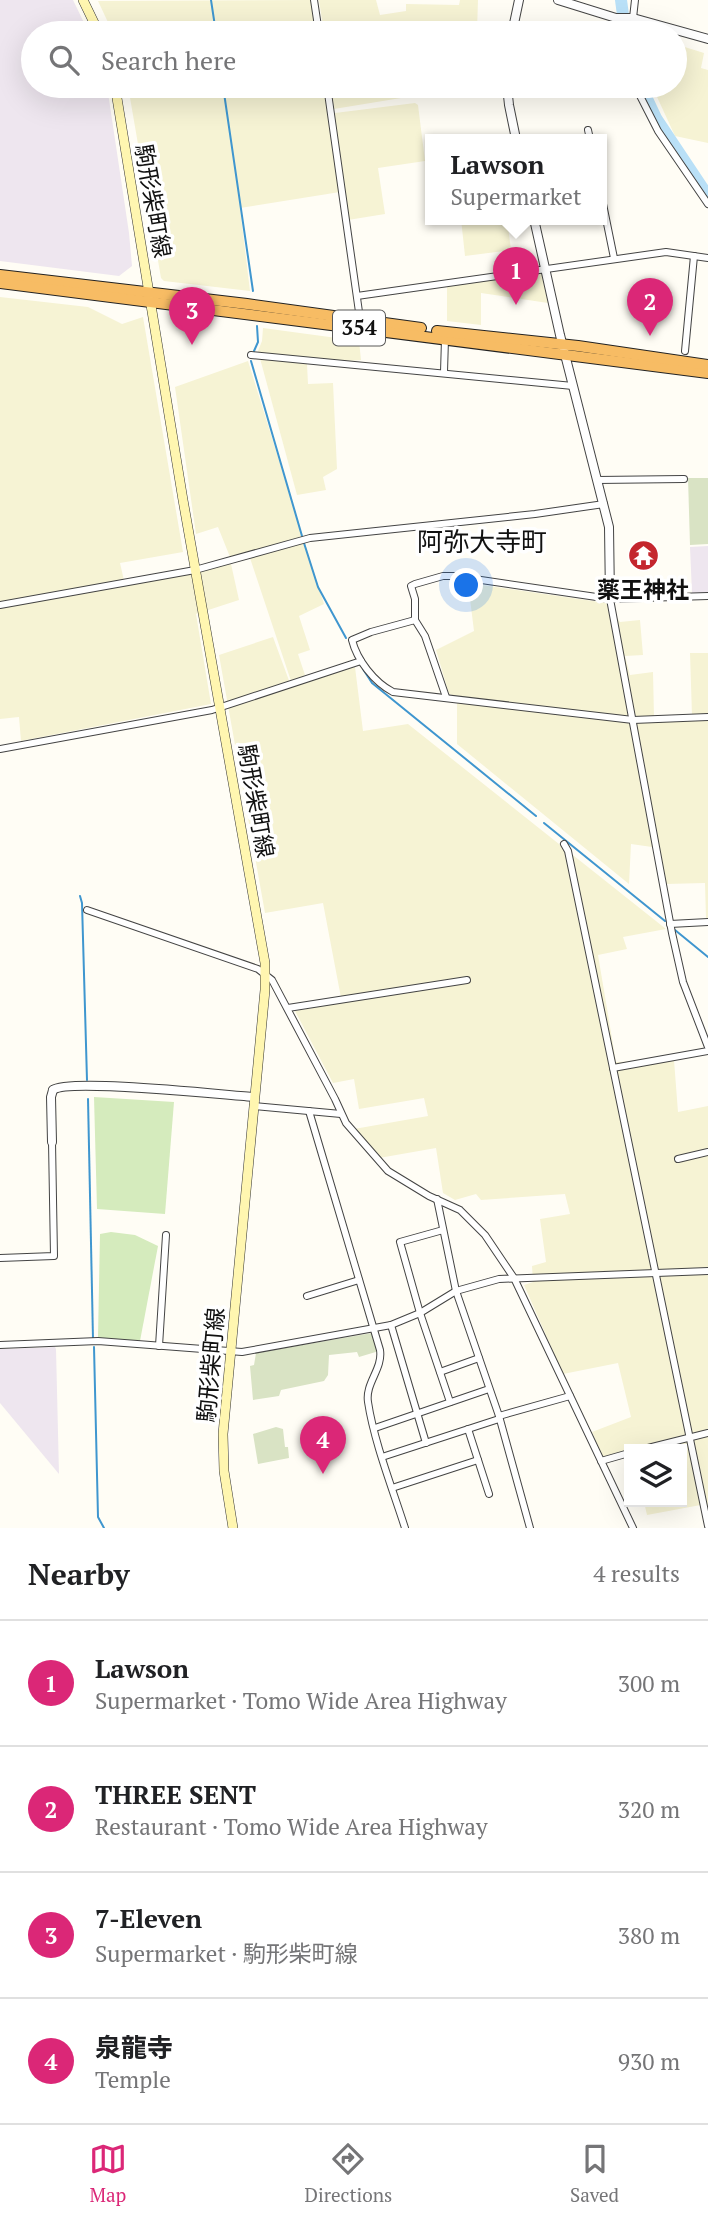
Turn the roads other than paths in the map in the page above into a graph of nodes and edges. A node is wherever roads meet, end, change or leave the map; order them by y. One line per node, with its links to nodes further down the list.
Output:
1 (83, 0): 8 (main road)
2 (314, 0): 9 (street)
3 (519, 0): 10 (street)
4 (558, 0): 6 (street)
5 (635, 0): 7 (street)
6 (618, 18): 7 (street); 11 (street)
7 (633, 18): 12 (street)
8 (93, 21)
9 (317, 21)
10 (515, 21)
11 (619, 21)
12 (644, 21)
13 (687, 32): 14 (street)
14 (708, 38)
15 (117, 98): 32 (main road, 駒形柴町線)
16 (329, 98): 31 (street)
17 (509, 98): 20 (street)
18 (641, 98): 22 (street)
19 (589, 130): 21 (street)
20 (515, 134)
21 (589, 134)
22 (708, 204)
23 (607, 224): 27 (street)
24 (535, 225): 28 (street)
25 (694, 256): 26 (street); 27 (street); 36 (street)
26 (708, 257)
27 (614, 258): 28 (street)
28 (546, 270): 31 (street); 35 (street)
29 (0, 275): 32 (highway, 354)
30 (0, 283): 32 (highway, 354)
31 (357, 296): 33 (street)
32 (150, 298): 33 (highway, 354); 34 (highway, 354); 46 (main road, 駒形柴町線)
33 (360, 320): 35 (highway, 354)
34 (444, 339): 38 (highway, 354); 40 (street)
35 (563, 345): 38 (street); 39 (highway, 354)
36 (685, 351)
37 (251, 355): 40 (street)
38 (567, 356): 41 (highway, 354); 42 (street)
39 (708, 365)
40 (444, 372): 42 (street)
41 (708, 373)
42 (573, 386): 44 (street)
43 (684, 479): 44 (street)
44 (597, 480): 45 (street)
45 (604, 504): 46 (street); 48 (street)
46 (195, 570): 49 (street); 53 (main road, 駒形柴町線)
47 (708, 596): 48 (street)
48 (610, 599): 50 (street); 55 (street)
49 (0, 605)
50 (415, 620): 51 (street); 52 (street)
51 (361, 661): 52 (street); 53 (street)
52 (446, 696): 55 (street)
53 (220, 708): 56 (street); 61 (main road, 駒形柴町線)
54 (708, 717): 55 (street)
55 (633, 720): 60 (street)
56 (0, 749)
57 (565, 844): 65 (street)
58 (87, 910): 61 (street)
59 (708, 922): 60 (street)
60 (670, 924): 64 (street)
61 (266, 974): 63 (street); 66 (main road, 駒形柴町線)
62 (467, 981): 63 (street)
63 (288, 1008): 68 (street)
64 (708, 1049): 65 (street)
65 (613, 1068): 77 (street)
66 (254, 1102): 67 (street); 69 (street); 87 (main road, 駒形柴町線)
67 (309, 1111): 68 (street); 79 (street)
68 (341, 1114): 72 (street)
69 (52, 1142): 75 (street)
70 (708, 1152): 71 (street)
71 (678, 1159)
72 (437, 1199): 73 (street); 78 (street)
73 (443, 1230): 80 (street); 82 (street)
74 (166, 1235): 86 (street)
75 (0, 1258)
76 (708, 1271): 77 (street)
77 (656, 1273): 78 (street); 98 (street)
78 (514, 1278): 80 (street); 91 (street)
79 (359, 1280): 81 (street); 84 (street)
80 (456, 1291): 82 (street); 88 (street)
81 (307, 1296)
82 (420, 1313): 83 (street); 89 (street)
83 (391, 1325): 84 (street); 93 (street)
84 (374, 1330): 87 (street); 95 (street)
85 (0, 1345): 86 (street)
86 (159, 1346): 87 (street)
87 (232, 1352): 108 (main road, 駒形柴町線)
88 (479, 1358): 89 (street); 90 (street)
89 (440, 1372): 92 (street)
90 (489, 1389): 92 (street); 94 (street)
91 (570, 1396): 94 (street); 104 (street)
92 (450, 1402): 93 (street)
93 (417, 1413): 95 (street); 99 (street)
94 (499, 1418): 96 (street); 110 (street)
95 (375, 1428): 102 (street)
96 (468, 1429): 99 (street); 103 (street)
97 (708, 1433): 98 (street)
98 (690, 1437): 100 (street); 107 (street)
99 (426, 1443): 102 (street)
100 (663, 1444)
101 (624, 1454): 104 (street)
102 (382, 1457): 105 (street)
103 (478, 1460): 105 (street); 106 (street)
104 (601, 1461): 111 (street)
105 (392, 1488): 109 (street)
106 (489, 1494)
107 (708, 1526)
108 (233, 1528)
109 (405, 1528)
110 (530, 1528)
111 (633, 1528)

